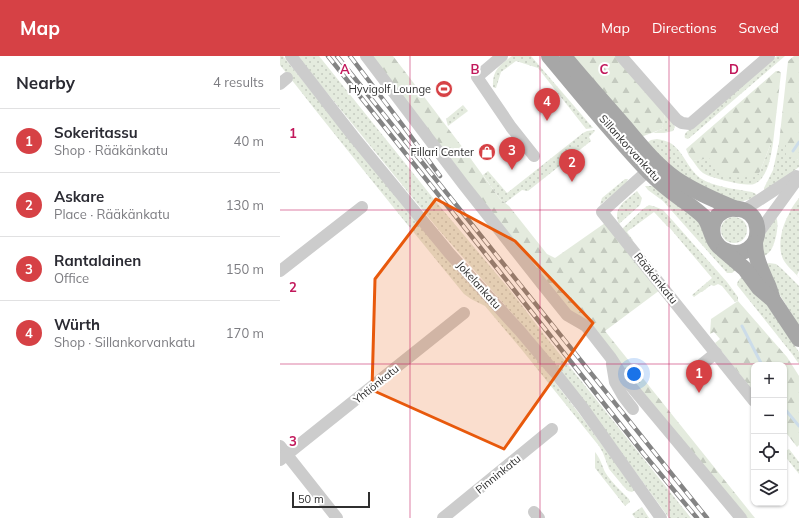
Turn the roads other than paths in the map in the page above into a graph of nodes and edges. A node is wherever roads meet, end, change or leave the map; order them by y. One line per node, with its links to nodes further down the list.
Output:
1 (291, 56): 29 (street, Jokelankatu)
2 (366, 56): 21 (street)
3 (502, 56): 8 (street)
4 (549, 56): 9 (main road, Sillankorvankatu)
5 (564, 56): 9 (main road, Sillankorvankatu)
6 (621, 56): 7 (street)
7 (769, 56)
8 (534, 156)
9 (653, 167): 12 (main road, Sillankorvankatu); 13 (main road, Sillankorvankatu); 20 (street, Rääkänkatu)
10 (799, 176): 12 (street); 14 (street)
11 (362, 207): 16 (street)
12 (740, 209): 13 (main road); 14 (main road)
13 (713, 236): 15 (main road)
14 (756, 239): 15 (main road); 17 (main road)
15 (724, 251): 17 (main road)
16 (280, 271)
17 (773, 300): 19 (main road)
18 (464, 312): 26 (street, Yhtiönkatu)
19 (799, 338)
20 (716, 353): 22 (street); 23 (street, Rääkänkatu)
21 (611, 358): 24 (street); 30 (street)
22 (696, 368)
23 (752, 398)
24 (634, 410)
25 (552, 429): 28 (street, Pinninkatu)
26 (282, 454): 27 (street)
27 (337, 518)
28 (443, 518)
29 (661, 518)
30 (741, 518)

